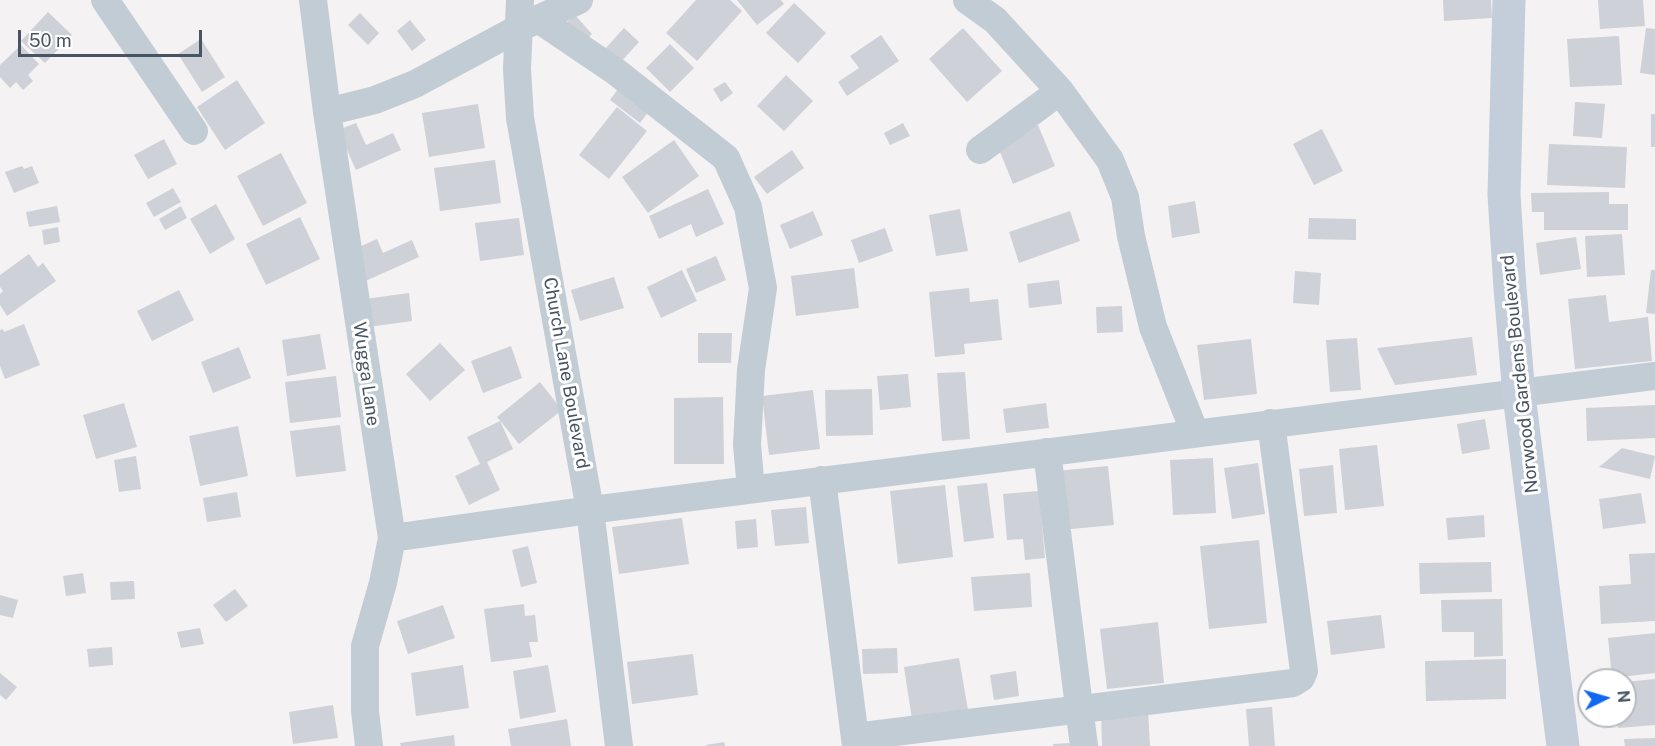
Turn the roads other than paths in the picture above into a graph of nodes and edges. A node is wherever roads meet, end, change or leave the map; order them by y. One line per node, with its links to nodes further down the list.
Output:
1 (105, 0): 9 (street)
2 (313, 0): 8 (street, Wugga Lane)
3 (579, 0): 6 (street)
4 (967, 0): 7 (street)
5 (1509, 0): 12 (street, Norwood Gardens Boulevard)
6 (526, 16): 8 (street); 17 (street); 18 (street, Church Lane Boulevard)
7 (1060, 91): 10 (street); 14 (street)
8 (327, 112): 19 (street, Wugga Lane)
9 (194, 131)
10 (980, 150)
11 (1655, 376): 12 (street)
12 (1519, 395): 13 (street); 25 (street, Norwood Gardens Boulevard)
13 (1271, 423): 14 (street); 20 (street)
14 (1195, 433): 15 (street)
15 (1047, 452): 16 (street); 20 (street)
16 (822, 480): 17 (street); 21 (street)
17 (751, 489): 18 (street)
18 (590, 510): 19 (street); 23 (street, Church Lane Boulevard)
19 (392, 538): 22 (street, Wugga Lane)
20 (1080, 710): 21 (street); 24 (street)
21 (855, 742)
22 (369, 746)
23 (619, 746)
24 (1084, 746)
25 (1563, 746)

